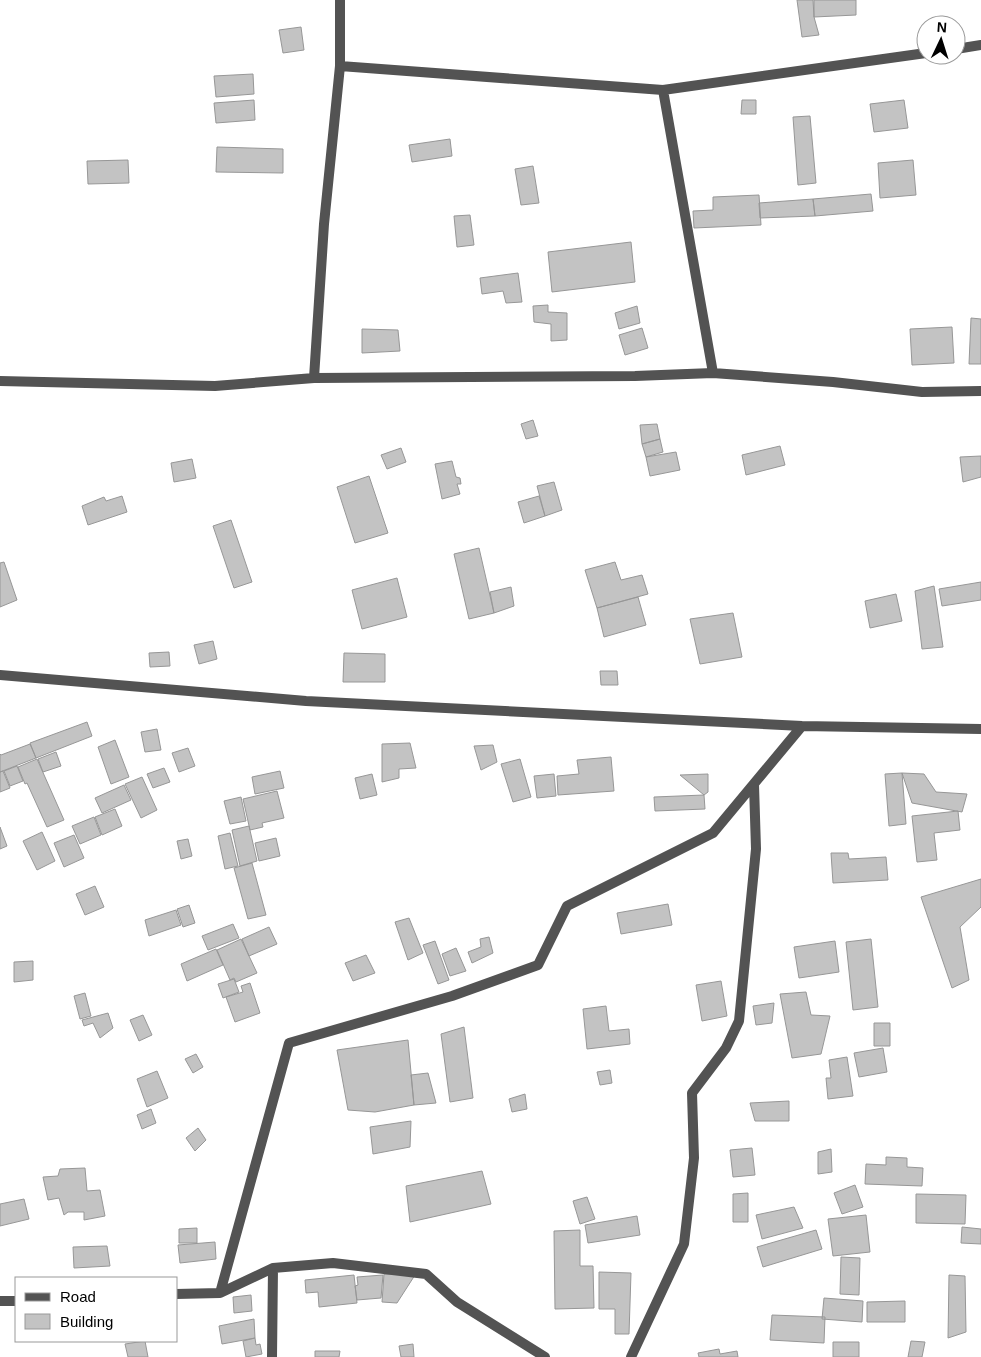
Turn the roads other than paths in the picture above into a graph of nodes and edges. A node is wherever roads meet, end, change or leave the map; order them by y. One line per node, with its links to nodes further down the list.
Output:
1 (340, 0): 5 (street)
2 (981, 45): 3 (street)
3 (966, 47)
4 (916, 54): 6 (street)
5 (340, 66): 6 (street); 8 (street)
6 (663, 90): 7 (street)
7 (713, 373): 8 (street); 10 (street)
8 (314, 378): 9 (street)
9 (0, 382)
10 (981, 390)
11 (0, 675): 12 (street)
12 (802, 726): 13 (street); 14 (street)
13 (981, 729)
14 (754, 784): 16 (street); 24 (street)
15 (273, 1268): 16 (street); 20 (street); 21 (street)
16 (220, 1293): 17 (street)
17 (178, 1294)
18 (0, 1301): 19 (street)
19 (15, 1301)
20 (528, 1345): 22 (street); 23 (street)
21 (272, 1357)
22 (529, 1357)
23 (545, 1357)
24 (632, 1357)

